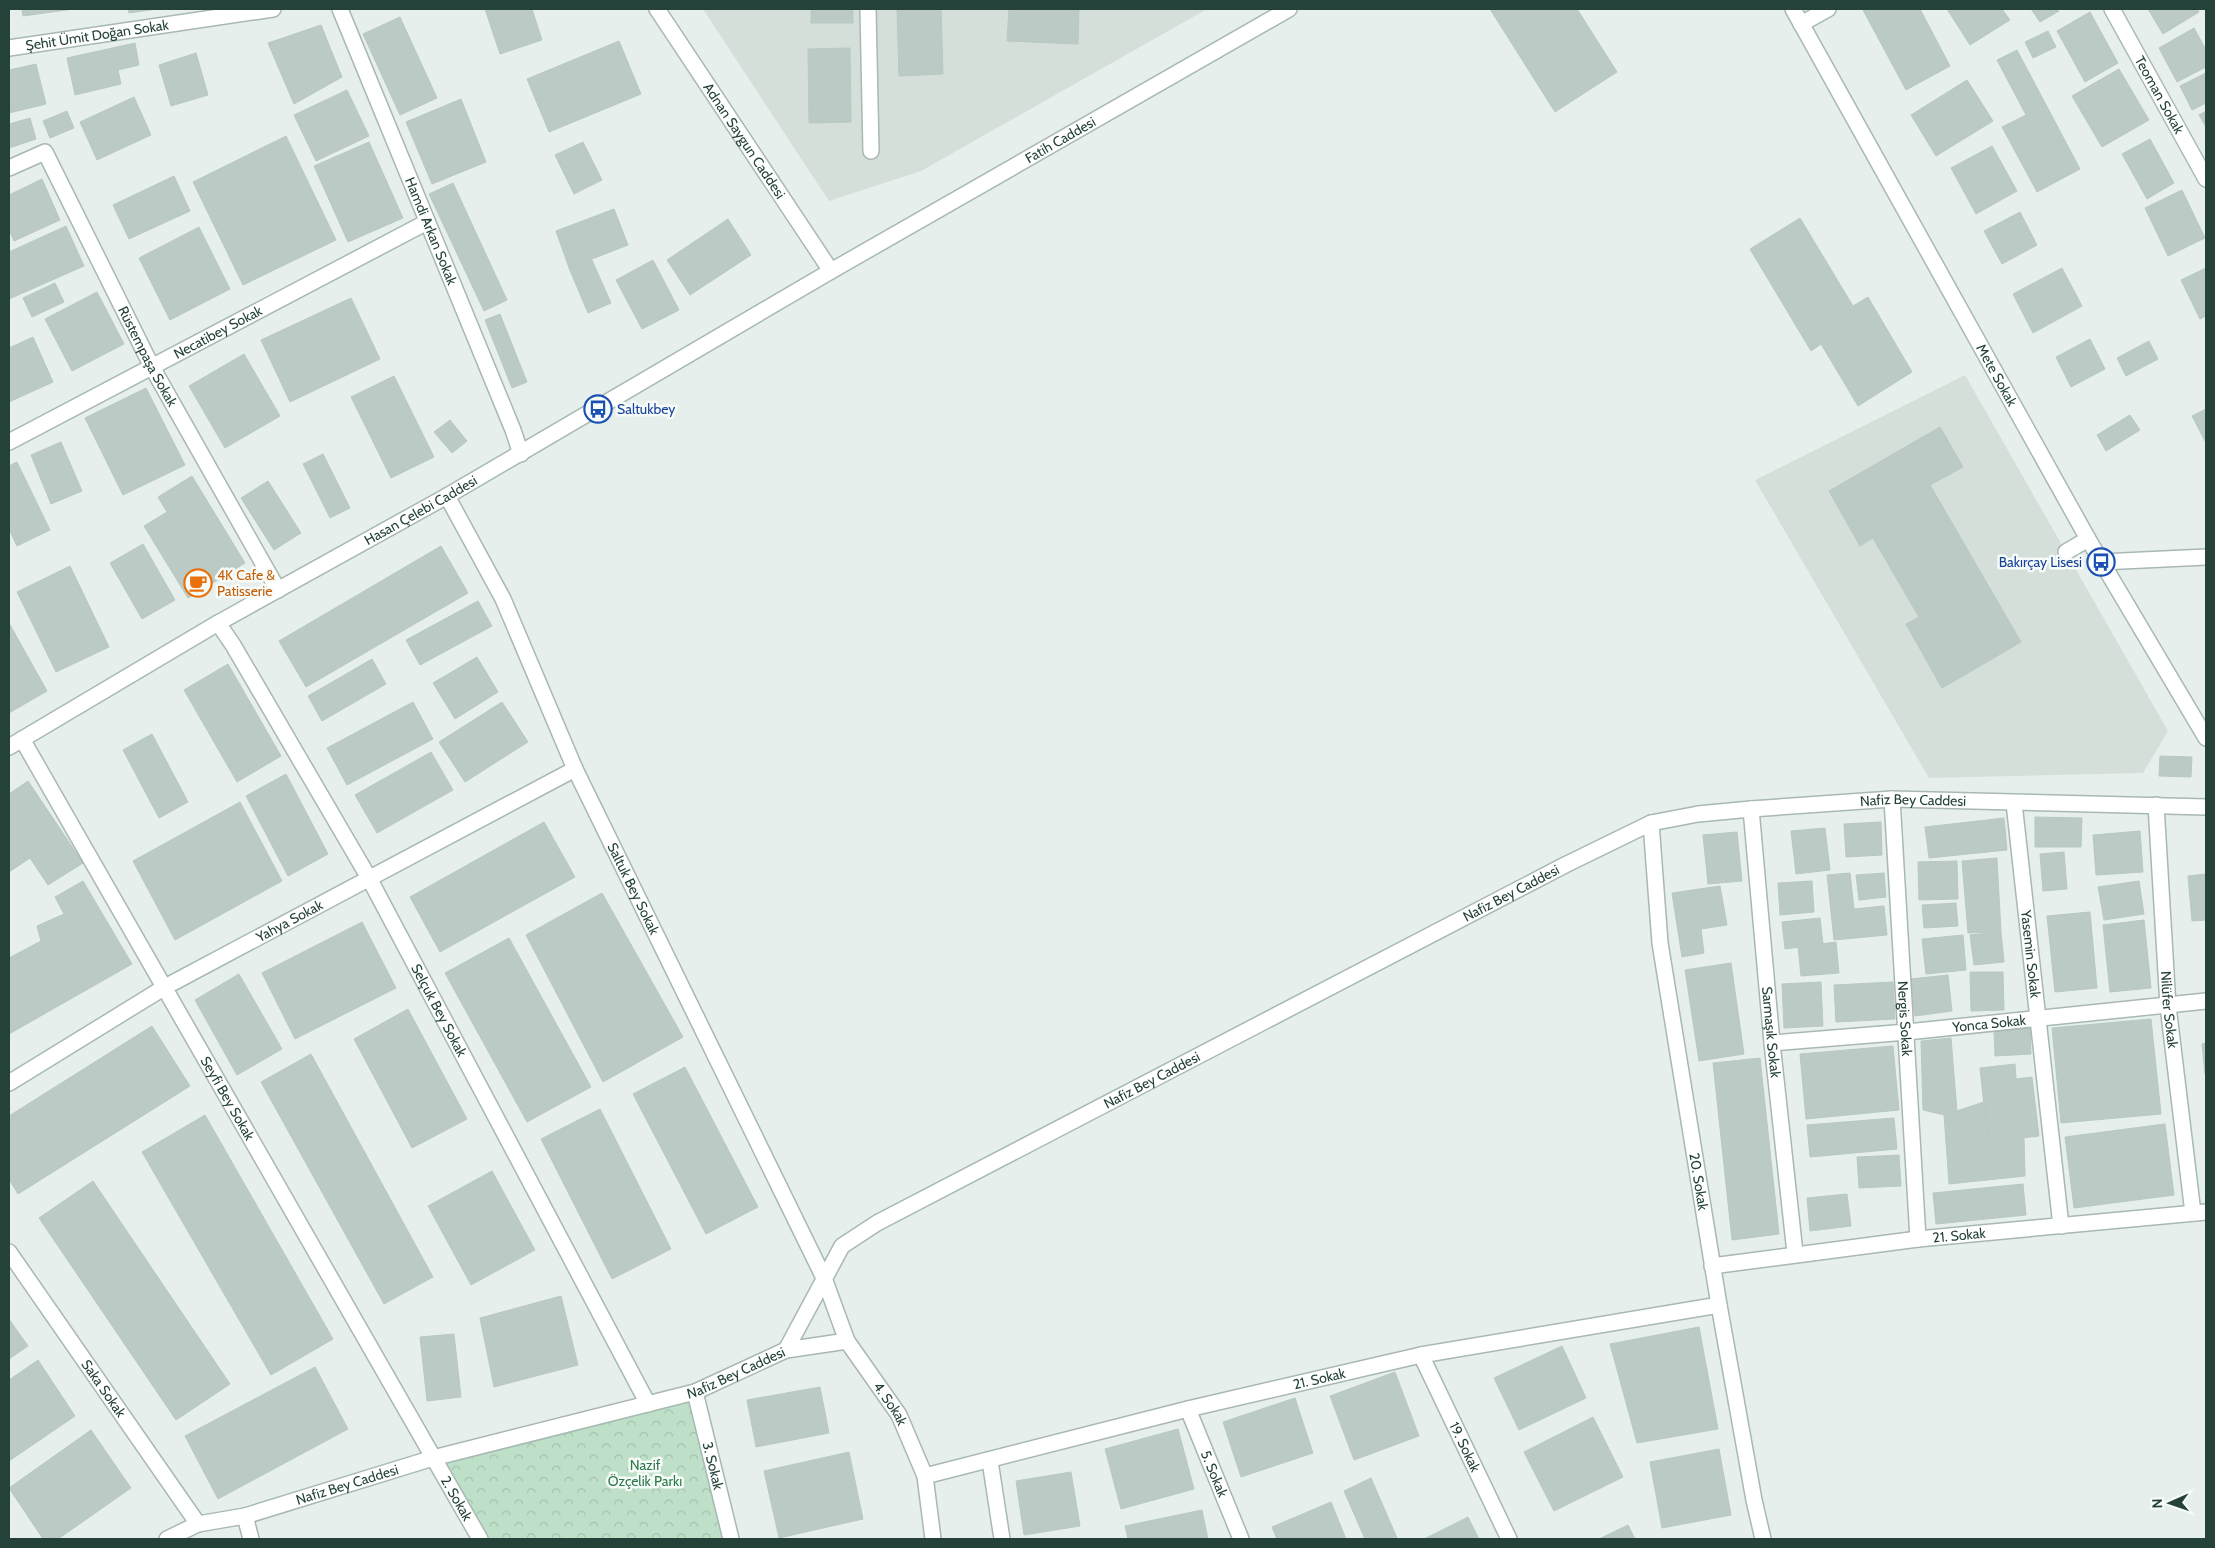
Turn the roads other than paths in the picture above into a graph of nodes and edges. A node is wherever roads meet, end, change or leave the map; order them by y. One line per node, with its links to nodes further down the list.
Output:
1 (273, 9): 10 (street, Şehit Ümit Doğan Sokak)
2 (340, 9): 14 (street, Hamdi Arkan Sokak)
3 (657, 9): 15 (street, Adnan Saygun Caddesi)
4 (868, 9): 11 (street)
5 (1289, 9): 15 (street, Fatih Caddesi)
6 (1792, 9): 9 (street, Mete Sokak)
7 (1828, 9): 9 (street)
8 (2112, 9): 13 (street, Teoman Sokak)
9 (1801, 24): 20 (street, Mete Sokak)
10 (9, 48)
11 (871, 151)
12 (9, 168): 16 (street, Rüstempaşa Sokak)
13 (2206, 179)
14 (428, 222): 16 (street, Necatibey Sokak); 18 (street, Hamdi Arkan Sokak)
15 (831, 271): 18 (street, Hasan Çelebi Caddesi)
16 (152, 367): 17 (street, Necatibey Sokak); 24 (street, Rüstempaşa Sokak)
17 (9, 442)
18 (521, 454): 19 (street, Hasan Çelebi Caddesi)
19 (447, 496): 24 (street, Hasan Çelebi Caddesi); 28 (street, Saltuk Bey Sokak)
20 (2088, 538): 21 (street); 23 (street, Mete Sokak)
21 (2066, 552)
22 (2206, 557): 23 (street)
23 (2101, 562): 26 (street, Mete Sokak)
24 (278, 590): 25 (street, Hasan Çelebi Caddesi)
25 (218, 623): 27 (street, Hasan Çelebi Caddesi); 35 (street, Selçuk Bey Sokak)
26 (2206, 738)
27 (15, 743): 36 (street, Seyfi Bey Sokak)
28 (575, 769): 35 (street, Yahya Sokak); 49 (street, Saltuk Bey Sokak)
29 (1892, 799): 30 (street, Nafiz Bey Caddesi); 33 (street, Nafiz Bey Caddesi); 40 (street, Nergis Sokak)
30 (2014, 803): 31 (street, Nafiz Bey Caddesi); 39 (street, Yasemin Sokak)
31 (2156, 806): 32 (street, Nafiz Bey Caddesi); 38 (street, Nilüfer Sokak)
32 (2206, 807)
33 (1751, 809): 34 (street, Nafiz Bey Caddesi); 41 (street, Sarmaşık Sokak)
34 (1651, 823): 48 (street, 20. Sokak); 49 (street, Nafiz Bey Caddesi)
35 (369, 878): 36 (street, Yahya Sokak); 55 (street, Selçuk Bey Sokak)
36 (165, 987): 42 (street, Yahya Sokak); 57 (street, Seyfi Bey Sokak)
37 (2206, 1001): 38 (street, Yonca Sokak)
38 (2168, 1006): 39 (street, Yonca Sokak); 43 (street, Nilüfer Sokak)
39 (2039, 1018): 40 (street, Yonca Sokak); 44 (street, Yasemin Sokak)
40 (1906, 1032): 41 (street, Yonca Sokak); 45 (street, Nergis Sokak)
41 (1772, 1043): 47 (street, Sarmaşık Sokak)
42 (9, 1083)
43 (2200, 1213): 44 (street, 21. Sokak)
44 (2061, 1226): 45 (street, 21. Sokak)
45 (1918, 1239): 47 (street, 21. Sokak)
46 (9, 1252): 61 (street, Saka Sokak)
47 (1795, 1253): 48 (street, 21. Sokak)
48 (1712, 1266): 50 (street, 20. Sokak)
49 (824, 1278): 51 (street, 4. Sokak); 52 (street, Nafiz Bey Caddesi)
50 (1719, 1305): 53 (street, 21. Sokak); 70 (street, 20. Sokak)
51 (847, 1341): 52 (street); 59 (street, 4. Sokak)
52 (786, 1350): 54 (street, Nafiz Bey Caddesi)
53 (1421, 1355): 56 (street, 21. Sokak); 69 (street, 19. Sokak)
54 (695, 1392): 55 (street, Nafiz Bey Caddesi); 65 (street, 3. Sokak)
55 (648, 1404): 57 (street, Nafiz Bey Caddesi)
56 (1188, 1409): 58 (street, 21. Sokak); 68 (street, 5. Sokak)
57 (433, 1458): 60 (street, Nafiz Bey Caddesi); 64 (street, 2. Sokak)
58 (990, 1461): 59 (street, 21. Sokak); 67 (street)
59 (925, 1476): 66 (street, 4. Sokak)
60 (245, 1516): 61 (street, Nafiz Bey Caddesi); 63 (street)
61 (198, 1524): 62 (street, Nafiz Bey Caddesi)
62 (167, 1539)
63 (252, 1539)
64 (480, 1539)
65 (732, 1539)
66 (933, 1539)
67 (1002, 1539)
68 (1241, 1539)
69 (1509, 1539)
70 (1763, 1539)

